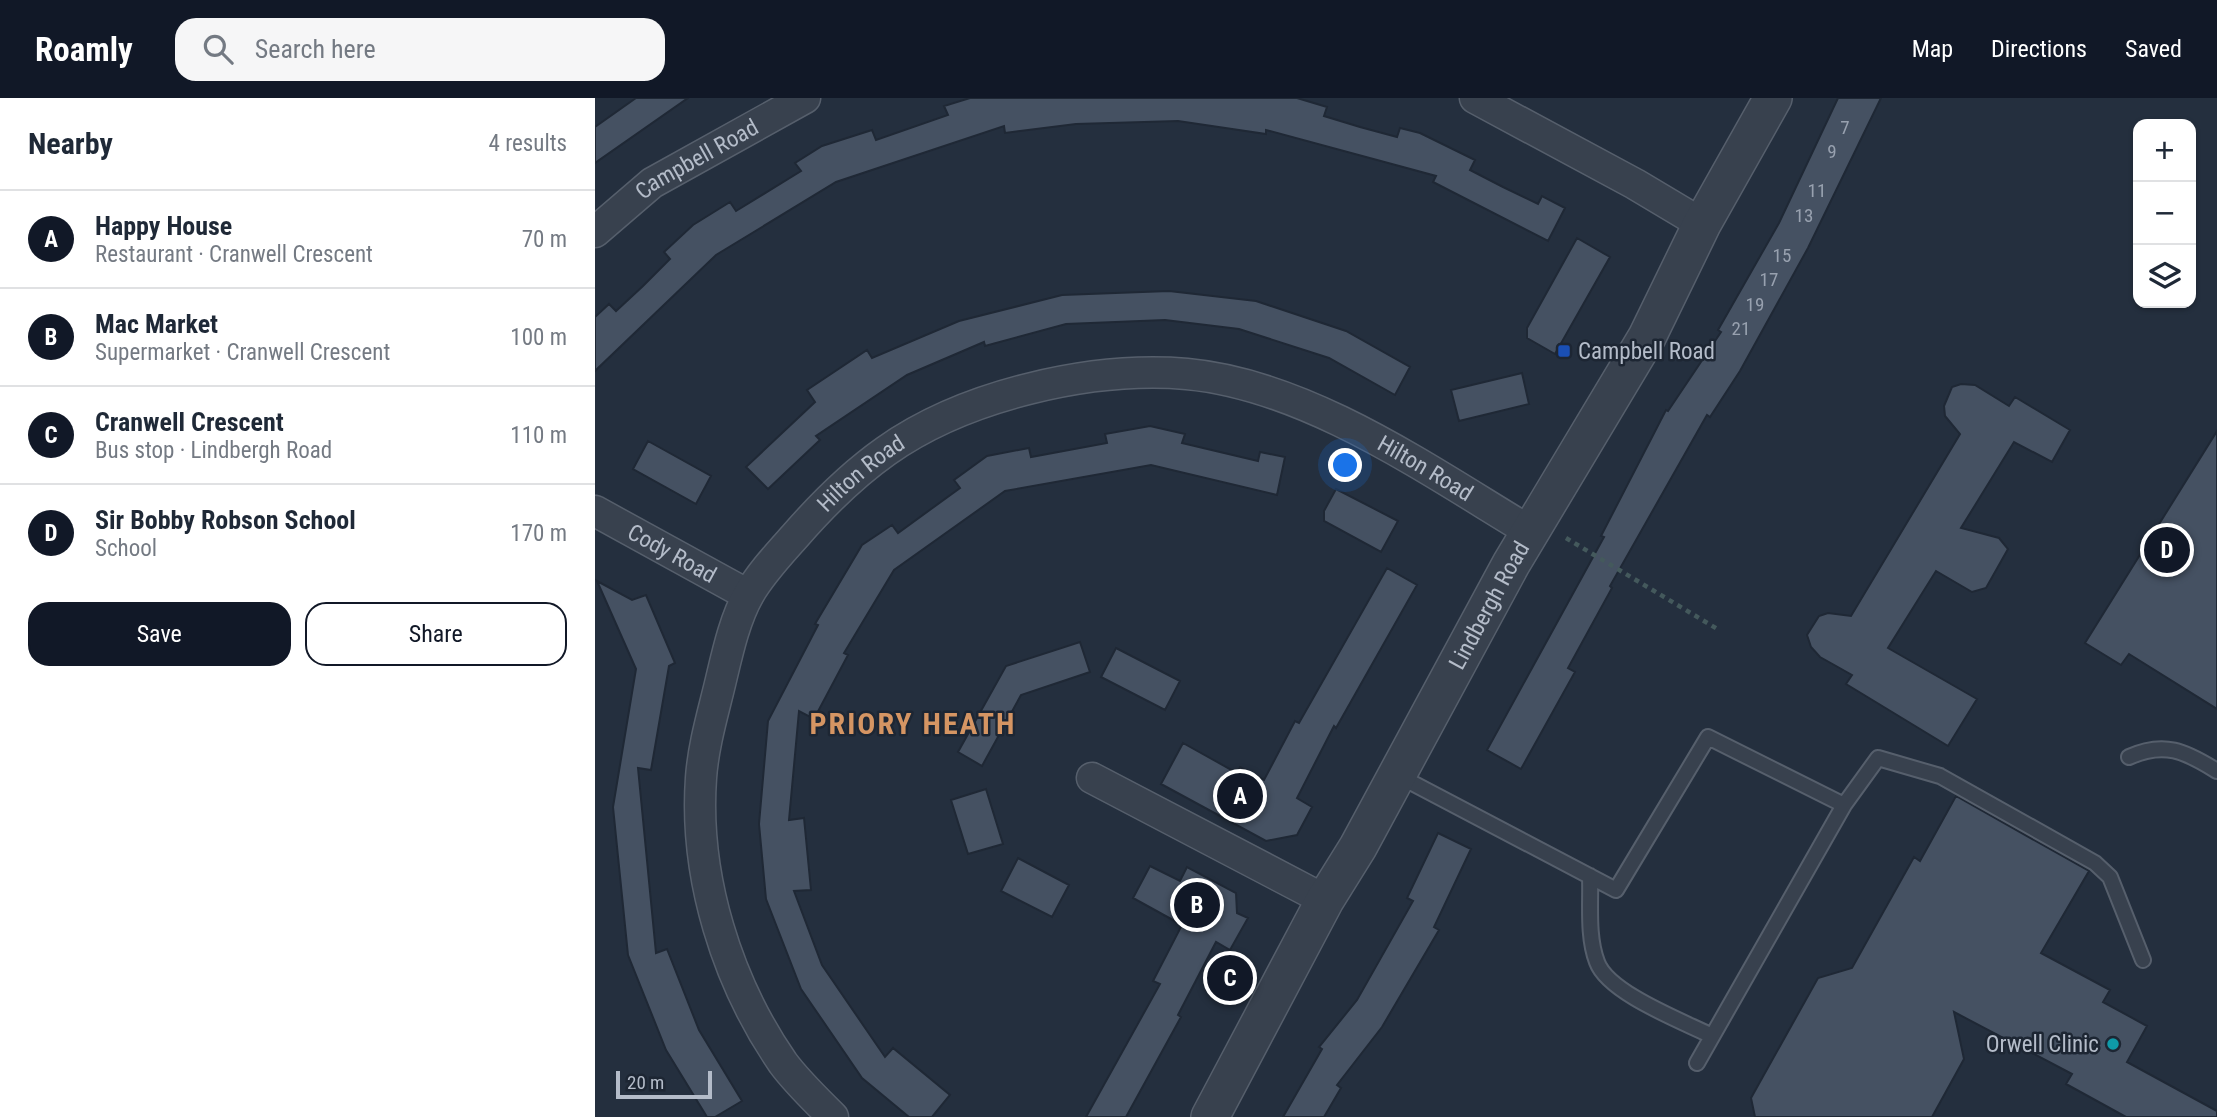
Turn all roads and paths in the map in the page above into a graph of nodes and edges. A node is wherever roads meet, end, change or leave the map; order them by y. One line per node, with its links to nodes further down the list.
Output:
1 (805, 98): 5 (street, Campbell Road)
2 (1475, 98): 4 (street)
3 (1773, 98): 4 (street, Lindbergh Road)
4 (1702, 224): 7 (street, Lindbergh Road)
5 (595, 232)
6 (595, 512): 8 (street, Cody Road)
7 (1535, 527): 8 (street, Hilton Road); 9 (path); 12 (street, Lindbergh Road)
8 (748, 594): 20 (street, Hilton Road)
9 (1719, 629)
10 (2129, 757): 11 (lane)
11 (2217, 771)
12 (1397, 775): 15 (lane); 16 (street, Lindbergh Road)
13 (1092, 778): 16 (street)
14 (1844, 805): 15 (lane); 17 (lane); 18 (lane)
15 (1590, 876): 18 (lane)
16 (1325, 900): 21 (street, Lindbergh Road)
17 (2143, 960)
18 (1712, 1037): 19 (lane)
19 (1697, 1063)
20 (833, 1117)
21 (1210, 1117)

